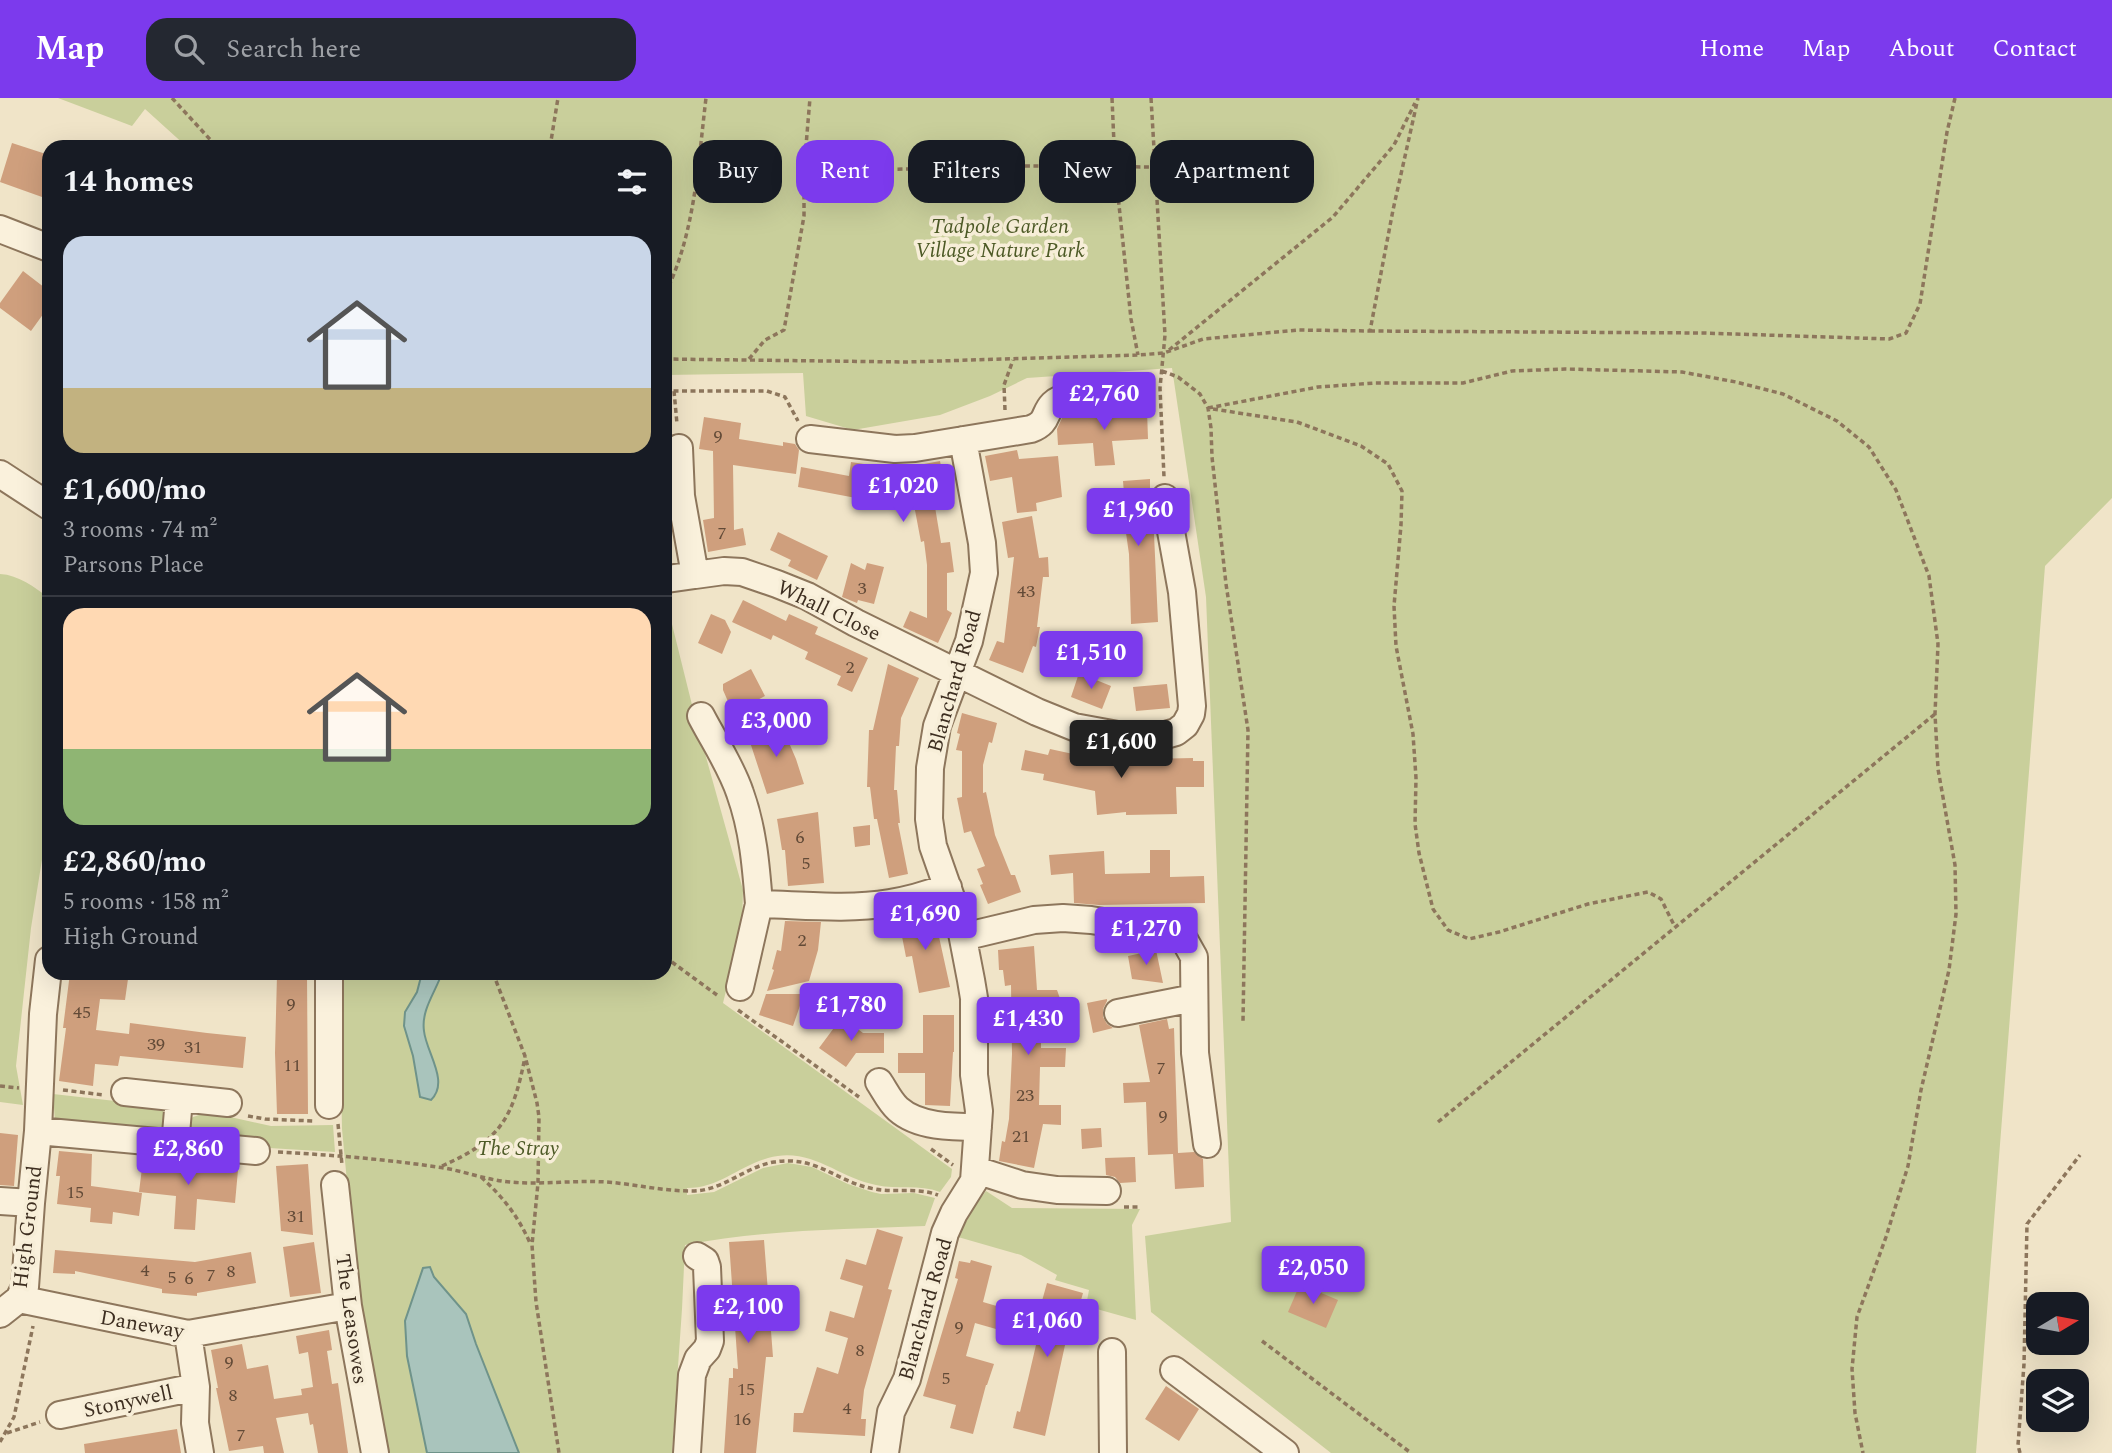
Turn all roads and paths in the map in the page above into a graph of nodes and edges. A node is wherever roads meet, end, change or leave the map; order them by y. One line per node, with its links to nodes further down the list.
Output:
1 (172, 98): 9 (path)
2 (558, 98): 10 (path)
3 (706, 98): 21 (path)
4 (810, 98): 11 (path)
5 (1112, 98): 12 (path)
6 (1151, 98): 13 (path)
7 (1417, 98): 22 (path); 23 (path)
8 (1955, 98): 22 (path)
9 (211, 140)
10 (551, 140)
11 (806, 140)
12 (1114, 140)
13 (1153, 140)
14 (1039, 166): 15 (path)
15 (894, 169)
16 (804, 203): 26 (path)
17 (1119, 203): 24 (path)
18 (1157, 203): 23 (path)
19 (0, 229): 20 (street)
20 (42, 245)
21 (672, 280)
22 (1370, 331): 23 (path)
23 (1164, 353): 24 (path); 28 (path)
24 (1138, 355): 27 (path)
25 (672, 359): 26 (path)
26 (749, 359): 27 (path)
27 (1013, 359): 32 (path)
28 (1162, 371): 31 (path); 37 (path)
29 (674, 391): 33 (path); 35 (path)
30 (1099, 399): 32 (street)
31 (1208, 408): 42 (path); 46 (path); 55 (path)
32 (1006, 433): 34 (street)
33 (810, 439): 34 (street)
34 (963, 440): 41 (street, Blanchard Road)
35 (679, 448): 39 (street)
36 (0, 474): 38 (street)
37 (1165, 498): 41 (street, Whall Close)
38 (42, 501)
39 (695, 575): 40 (street, Whall Close); 41 (street, Whall Close)
40 (672, 578)
41 (957, 671): 44 (street, Blanchard Road)
42 (1935, 714): 46 (path); 100 (path)
43 (701, 716): 45 (street)
44 (948, 887): 45 (street); 47 (street, Blanchard Road)
45 (759, 904): 52 (street)
46 (1675, 928): 63 (path)
47 (963, 937): 53 (street); 64 (street, Blanchard Road)
48 (672, 961): 52 (path)
49 (47, 980): 57 (street, High Ground)
50 (329, 980): 62 (street)
51 (496, 980): 56 (path)
52 (731, 997): 59 (path)
53 (1194, 998): 54 (street); 67 (street)
54 (1118, 1013)
55 (1243, 1021)
56 (525, 1056): 72 (path); 75 (path)
57 (40, 1087): 58 (path); 65 (street, High Ground)
58 (125, 1092): 60 (street)
59 (873, 1093): 64 (street)
60 (179, 1099): 61 (street); 68 (street)
61 (228, 1103): 62 (path)
62 (327, 1113): 71 (path)
63 (1438, 1122)
64 (969, 1127): 66 (path); 73 (street, Blanchard Road)
65 (38, 1131): 68 (street); 80 (street, High Ground)
66 (924, 1144)
67 (1207, 1144)
68 (174, 1145): 69 (street)
69 (256, 1151): 71 (path)
70 (2080, 1155): 101 (path)
71 (342, 1156): 72 (path); 76 (path)
72 (440, 1167): 74 (path)
73 (976, 1170): 77 (street); 96 (street, Blanchard Road)
74 (479, 1176): 75 (path); 81 (path)
75 (538, 1183): 78 (path); 81 (path)
76 (335, 1185): 84 (street, The Leasowes)
77 (1107, 1191)
78 (942, 1196)
79 (0, 1202): 80 (street)
80 (30, 1203): 83 (street, High Ground)
81 (531, 1245): 94 (path)
82 (698, 1256): 95 (street)
83 (18, 1306): 85 (street, Daneway); 91 (path)
84 (348, 1306): 85 (street, Daneway); 93 (street, The Leasowes)
85 (188, 1334): 89 (street, Stonywell)
86 (1262, 1341): 99 (path)
87 (1112, 1352): 97 (street)
88 (1174, 1370): 98 (street)
89 (196, 1387): 90 (street, Stonywell); 92 (street, Stonywell)
90 (60, 1415)
91 (0, 1442)
92 (200, 1453)
93 (374, 1453)
94 (559, 1453)
95 (687, 1453)
96 (886, 1453)
97 (1112, 1453)
98 (1285, 1453)
99 (1411, 1453)
100 (1863, 1453)
101 (2020, 1453)

